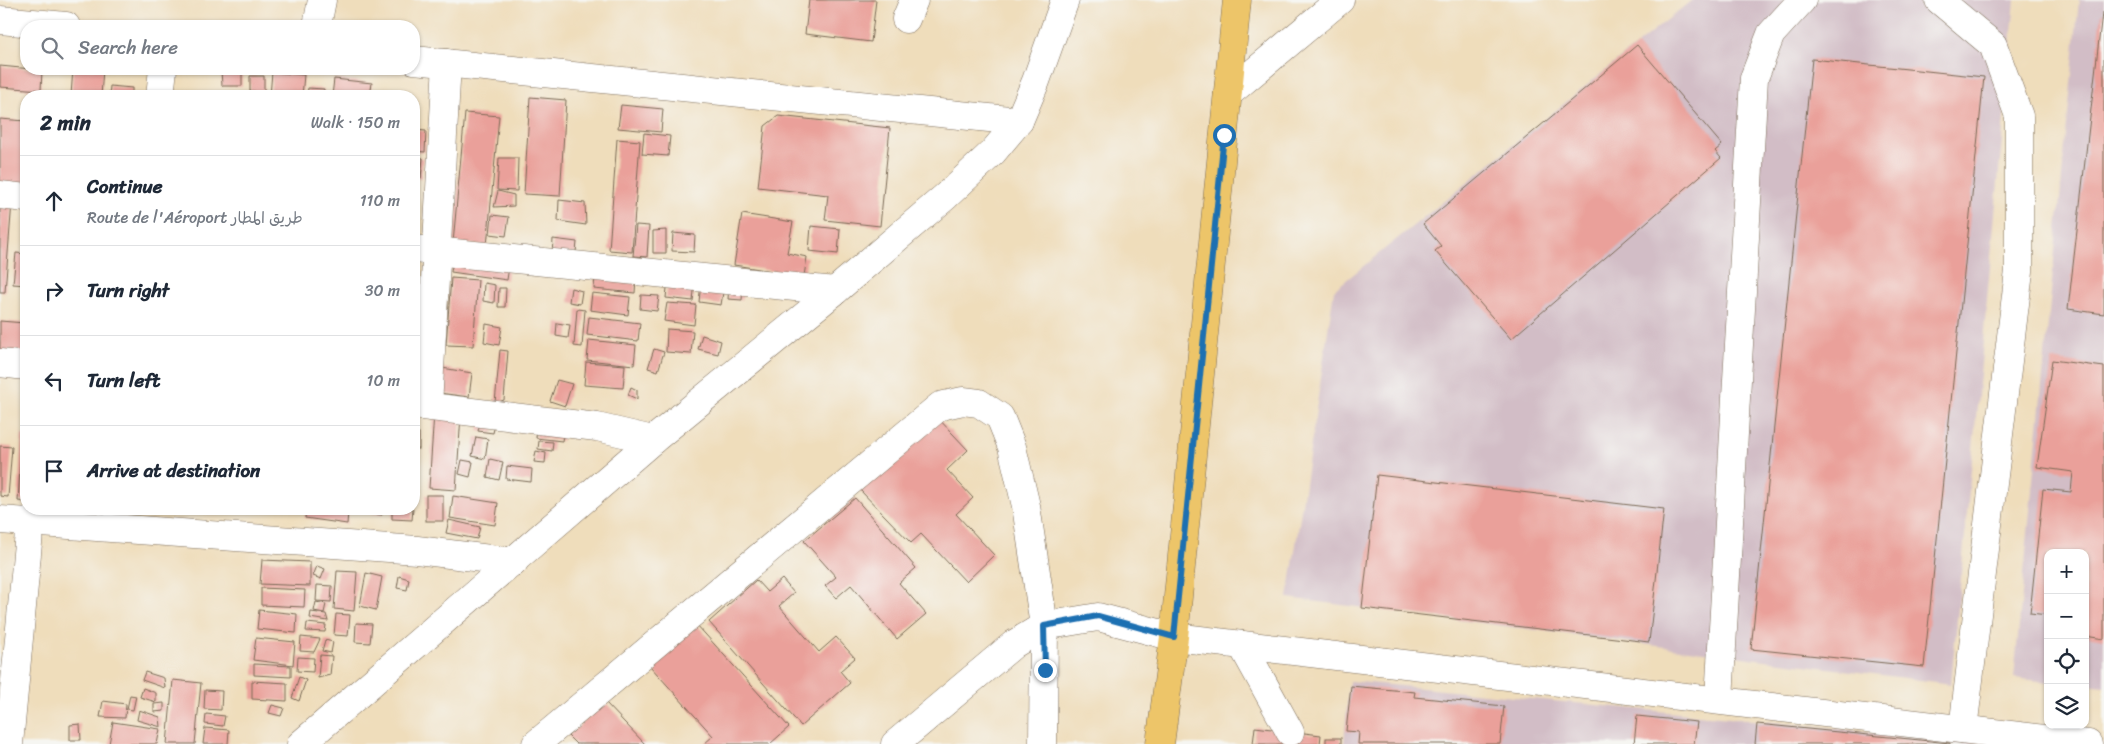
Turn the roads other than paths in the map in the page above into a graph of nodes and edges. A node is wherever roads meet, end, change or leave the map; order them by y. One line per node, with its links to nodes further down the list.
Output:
1 (322, 0): 8 (street)
2 (1065, 0): 15 (street)
3 (1237, 0): 14 (main road)
4 (1340, 0): 14 (street)
5 (1802, 0): 30 (street)
6 (1939, 0): 31 (street)
7 (0, 20): 9 (street)
8 (318, 20)
9 (20, 22)
10 (420, 61): 11 (street)
11 (447, 63): 15 (street); 18 (street)
12 (162, 75): 13 (street)
13 (161, 90)
14 (1228, 94): 28 (main road)
15 (1019, 120): 19 (street)
16 (0, 195): 17 (street)
17 (20, 197)
18 (425, 250): 19 (street); 22 (street)
19 (835, 291): 23 (street)
20 (0, 363): 21 (street)
21 (20, 365)
22 (421, 405): 23 (street)
23 (653, 440): 26 (street)
24 (0, 520): 25 (street)
25 (30, 522): 26 (street); 33 (street)
26 (514, 562): 34 (street)
27 (1044, 626): 28 (street); 35 (street); 36 (street); 37 (street)
28 (1174, 637): 29 (street); 38 (main road)
29 (1242, 645): 30 (street); 32 (street)
30 (1719, 700): 31 (street)
31 (1963, 729): 39 (street)
32 (1290, 732)
33 (10, 744)
34 (301, 744)
35 (536, 744)
36 (895, 744)
37 (1043, 744)
38 (1160, 744)
39 (2088, 744)

